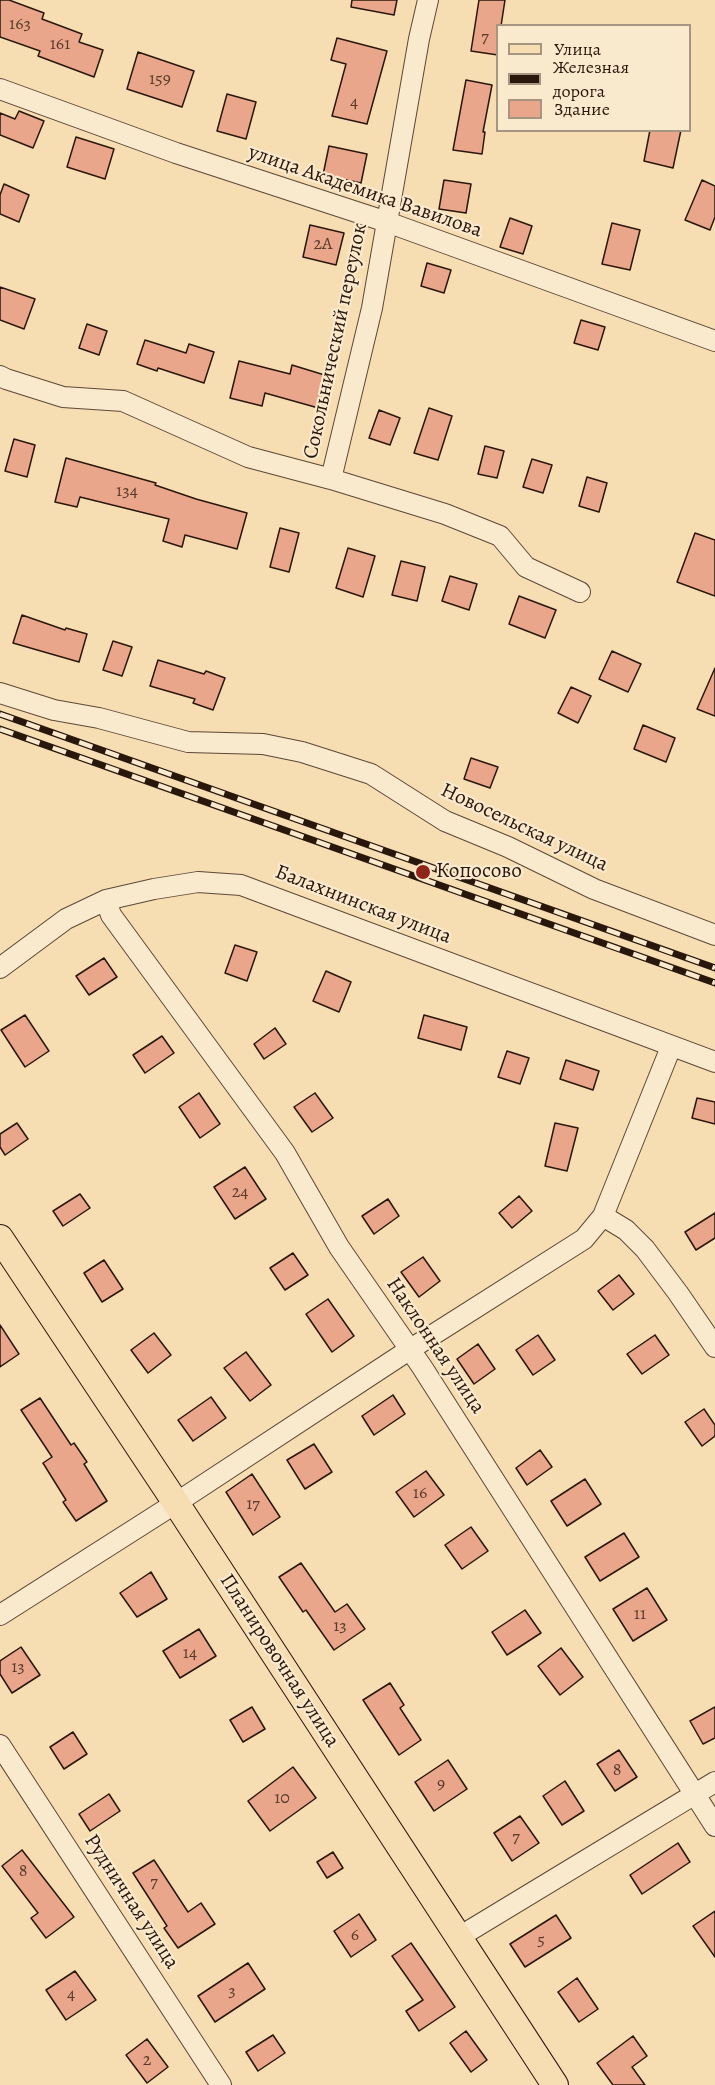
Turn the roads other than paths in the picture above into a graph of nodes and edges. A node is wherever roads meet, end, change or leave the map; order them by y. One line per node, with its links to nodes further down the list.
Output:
1 (428, 0): 3 (street, Сокольнический переулок)
2 (0, 89): 3 (street, улица Академика Вавилова)
3 (387, 222): 4 (street, улица Академика Вавилова); 6 (street, Сокольнический переулок)
4 (715, 341)
5 (0, 376): 6 (street)
6 (331, 479): 7 (street)
7 (580, 592)
8 (0, 693): 10 (street, Новосельская улица)
9 (106, 900): 11 (street, Балахнинская улица); 12 (street, Балахнинская улица); 17 (street, Наклонная улица)
10 (715, 935)
11 (0, 968)
12 (671, 1047): 13 (street, Балахнинская улица); 14 (street)
13 (715, 1062)
14 (603, 1216): 16 (street); 17 (street)
15 (0, 1238): 18 (main road, Планировочная улица)
16 (715, 1347)
17 (409, 1350): 18 (street); 22 (street, Наклонная улица)
18 (176, 1503): 19 (street); 24 (main road, Планировочная улица)
19 (0, 1615)
20 (0, 1745): 25 (street, Рудничная улица)
21 (715, 1782): 22 (street)
22 (694, 1796): 23 (street, Наклонная улица); 24 (street)
23 (715, 1826)
24 (459, 1937): 26 (main road, Планировочная улица)
25 (221, 2085)
26 (555, 2085)

